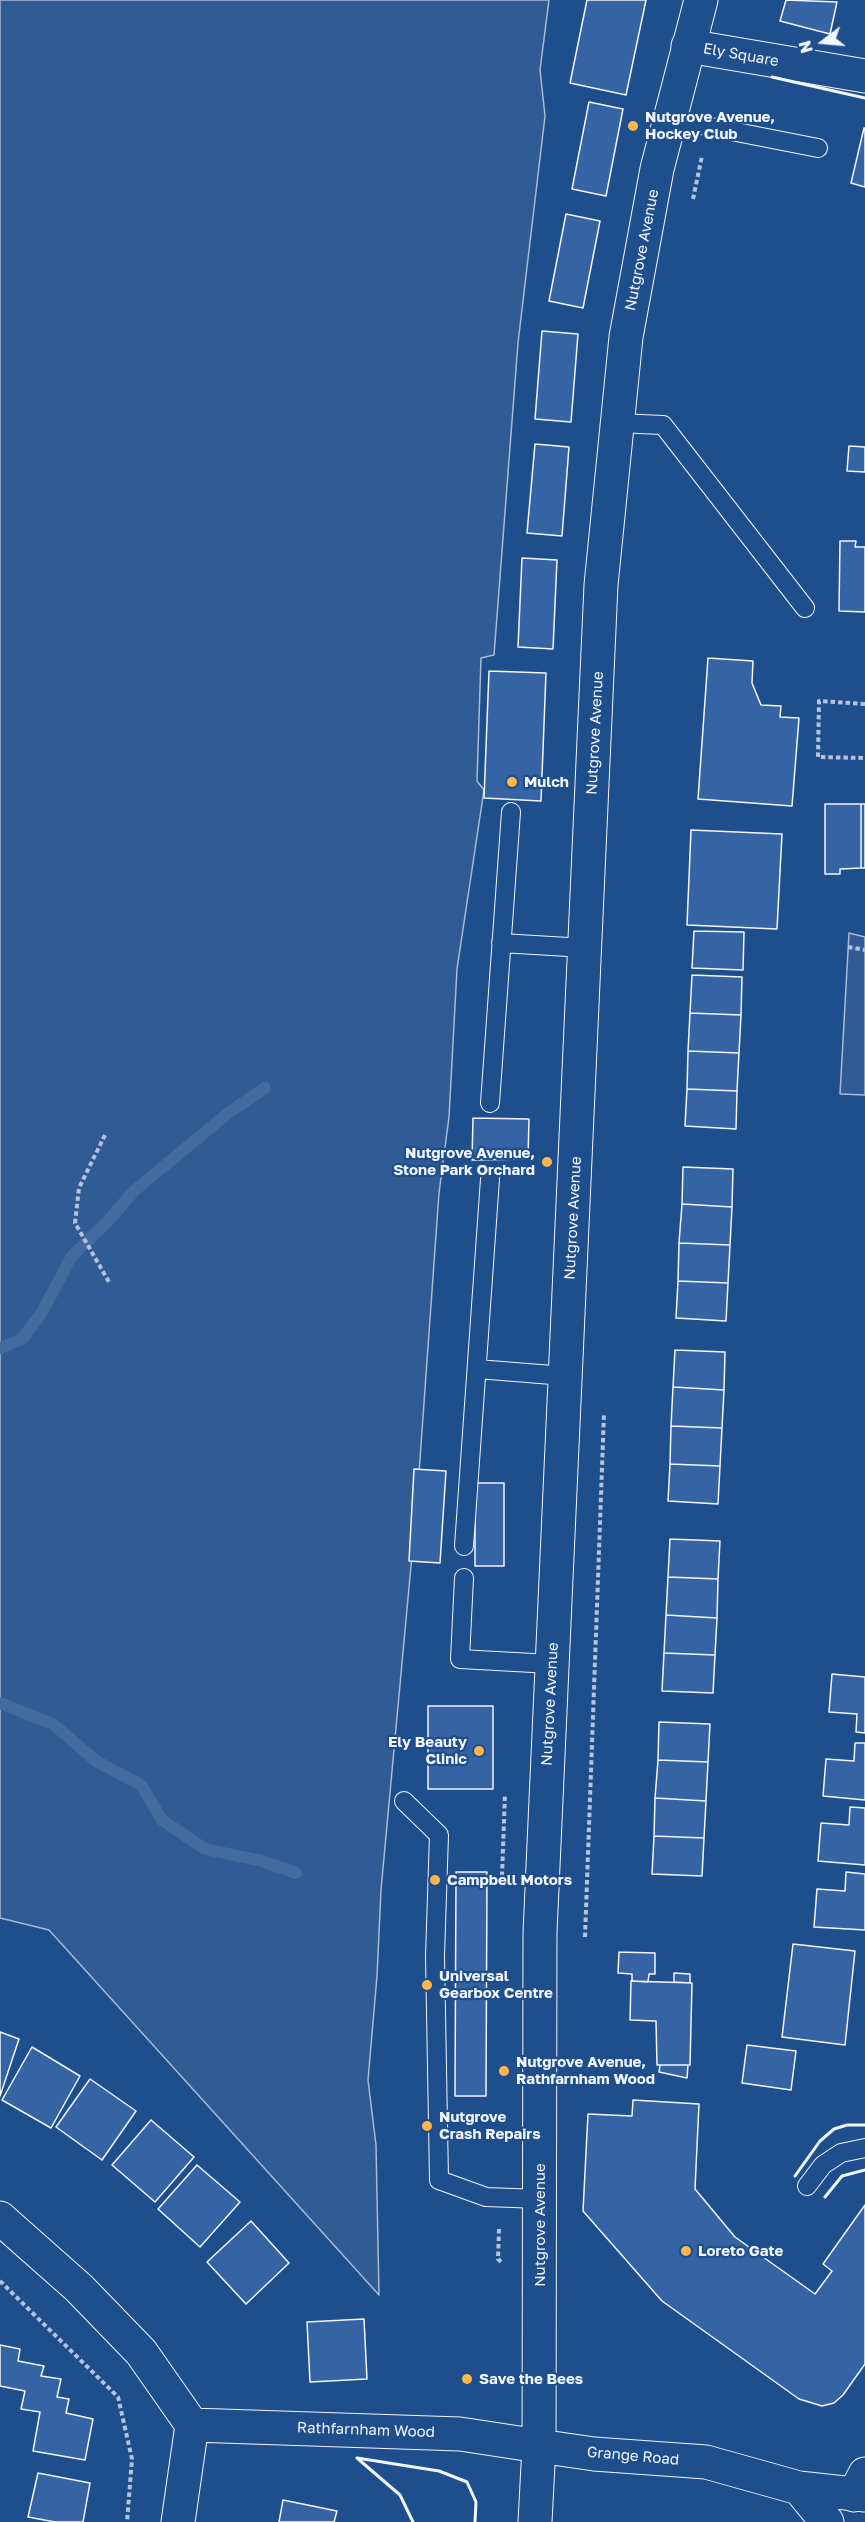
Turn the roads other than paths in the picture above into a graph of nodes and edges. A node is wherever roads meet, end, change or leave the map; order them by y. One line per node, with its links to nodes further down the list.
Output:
1 (701, 0): 2 (main road, Nutgrove Avenue)
2 (688, 46): 3 (main road, Ely Square); 4 (main road, Nutgrove Avenue)
3 (865, 76)
4 (670, 119): 5 (lane); 6 (main road, Nutgrove Avenue)
5 (818, 148)
6 (617, 423): 7 (lane); 10 (main road, Nutgrove Avenue)
7 (805, 608)
8 (511, 812): 9 (lane)
9 (501, 943): 10 (lane); 11 (lane)
10 (585, 948): 14 (main road, Nutgrove Avenue)
11 (490, 1103)
12 (490, 1179): 13 (lane)
13 (477, 1369): 14 (lane); 15 (lane)
14 (565, 1376): 17 (main road, Nutgrove Avenue)
15 (464, 1546)
16 (464, 1578): 17 (lane)
17 (551, 1664): 21 (main road, Nutgrove Avenue)
18 (404, 1801): 21 (lane)
19 (865, 2148): 20 (lane)
20 (807, 2186)
21 (540, 2199): 24 (main road, Nutgrove Avenue)
22 (0, 2218): 23 (main road)
23 (192, 2426): 24 (main road, Rathfarnham Wood); 27 (main road)
24 (539, 2446): 25 (main road, Grange Road); 28 (main road)
25 (800, 2488): 26 (main road, Grange Road); 29 (main road)
26 (861, 2488)
27 (178, 2522)
28 (535, 2522)
29 (827, 2522)

